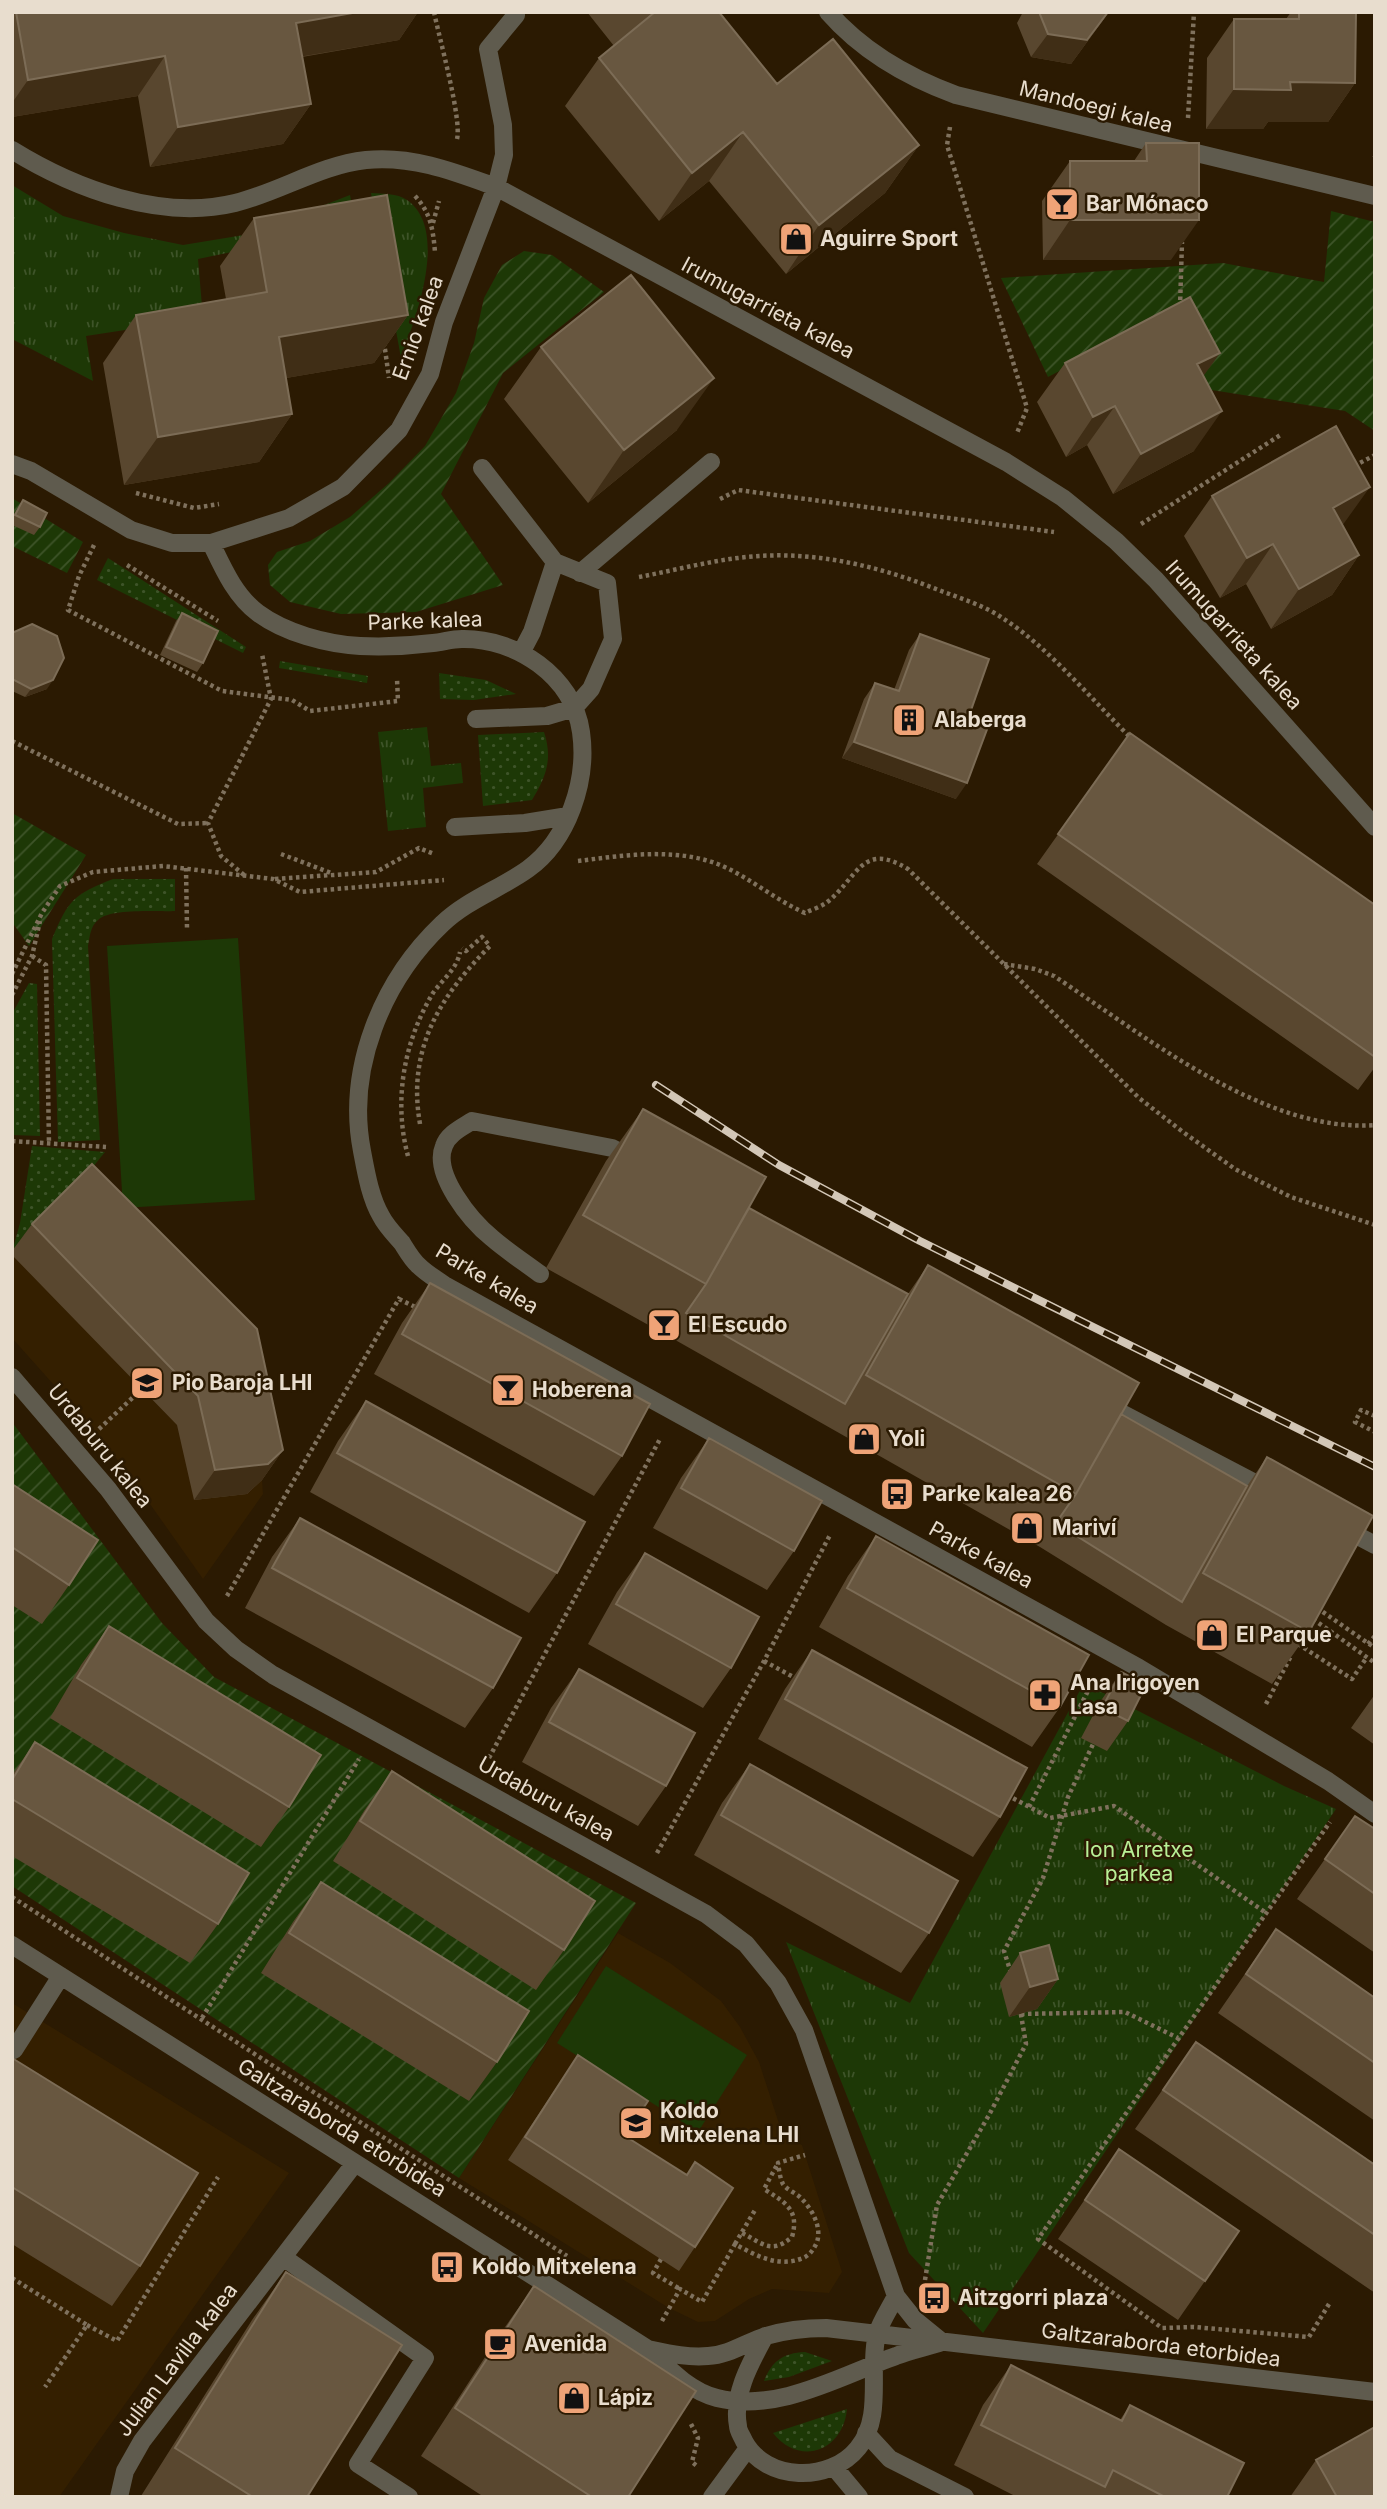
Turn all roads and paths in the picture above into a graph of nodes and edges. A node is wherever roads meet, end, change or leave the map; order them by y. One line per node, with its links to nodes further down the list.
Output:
1 (434, 12): 6 (path)
2 (515, 12): 9 (street, Ernio kalea)
3 (828, 12): 5 (street, Mandoegi kalea)
4 (1194, 12): 7 (path)
5 (956, 95): 11 (street, Mandoegi kalea); 17 (path)
6 (456, 114)
7 (1188, 128)
8 (12, 150): 9 (street, Irumugarrieta kalea)
9 (496, 187): 30 (street, Ernio kalea); 45 (street, Irumugarrieta kalea)
10 (412, 193): 13 (path)
11 (1375, 197)
12 (1182, 233): 14 (path)
13 (436, 261)
14 (1180, 317)
15 (382, 330): 16 (path)
16 (390, 382)
17 (1027, 408)
18 (1282, 434): 28 (path)
19 (1375, 456): 23 (path)
20 (711, 462): 32 (street)
21 (12, 464): 27 (street)
22 (482, 468): 31 (street)
23 (1350, 468)
24 (132, 492): 26 (path)
25 (718, 500): 29 (path)
26 (232, 502)
27 (111, 518): 30 (street); 37 (path)
28 (1142, 523)
29 (1061, 533)
30 (211, 543): 34 (street, Parke kalea)
31 (555, 562): 32 (street); 36 (street)
32 (580, 573): 33 (street)
33 (607, 583): 38 (street); 41 (path)
34 (396, 646): 36 (street, Parke kalea); 37 (path)
35 (264, 648): 37 (path)
36 (522, 653): 38 (street, Parke kalea)
37 (271, 698): 43 (path)
38 (574, 708): 39 (street); 42 (street, Parke kalea)
39 (476, 719)
40 (12, 741): 43 (path)
41 (1141, 749)
42 (568, 816): 44 (street); 48 (street, Parke kalea)
43 (208, 823): 51 (path)
44 (455, 827)
45 (1375, 827)
46 (419, 848): 50 (path)
47 (281, 854): 50 (path)
48 (530, 867): 57 (path); 100 (street, Parke kalea)
49 (186, 868): 51 (path); 54 (path); 55 (path)
50 (335, 875): 52 (path)
51 (245, 876): 52 (path)
52 (273, 879): 53 (path)
53 (456, 879)
54 (42, 913): 56 (path); 58 (path)
55 (187, 928)
56 (32, 956): 59 (path); 63 (path)
57 (1003, 964): 60 (path); 67 (path)
58 (12, 974)
59 (12, 995)
60 (1375, 1125)
61 (421, 1133): 66 (path)
62 (12, 1141): 63 (path)
63 (49, 1144): 64 (path)
64 (106, 1147)
65 (649, 1167): 68 (street)
66 (412, 1168)
67 (1375, 1225)
68 (541, 1274)
69 (399, 1299): 81 (path)
70 (12, 1377): 95 (street, Urdaburu kalea)
71 (142, 1389): 74 (path)
72 (1092, 1398): 77 (street)
73 (1375, 1416): 75 (path)
74 (96, 1432)
75 (1375, 1432)
76 (659, 1441): 97 (path)
77 (1289, 1500)
78 (1326, 1519): 80 (street)
79 (831, 1535): 90 (path)
80 (1375, 1545)
81 (227, 1597)
82 (1312, 1618): 83 (path); 87 (path); 89 (path)
83 (1307, 1627)
84 (1302, 1635): 86 (path)
85 (1375, 1636): 87 (path)
86 (1298, 1644): 89 (path); 94 (path)
87 (1368, 1644): 88 (path)
88 (1375, 1648)
89 (1367, 1657): 91 (path)
90 (764, 1661): 93 (path); 102 (path)
91 (1375, 1663)
92 (1094, 1679): 99 (path)
93 (800, 1681)
94 (1266, 1704)
95 (376, 1731): 110 (path); 125 (street, Urdaburu kalea)
96 (1098, 1735): 107 (path)
97 (483, 1768)
98 (1005, 1794): 99 (path)
99 (1029, 1807): 104 (path)
100 (1375, 1814)
101 (1333, 1819): 104 (path)
102 (653, 1860)
103 (12, 1897): 110 (path)
104 (1266, 1913): 111 (path)
105 (12, 1945): 106 (street, Galtzaraborda etorbidea)
106 (61, 1976): 112 (street); 114 (street, Galtzaraborda etorbidea)
107 (1013, 1979)
108 (1020, 2006): 109 (path)
109 (1021, 2014): 111 (path); 125 (path)
110 (202, 2018): 121 (path)
111 (1178, 2038): 126 (path)
112 (14, 2050)
113 (805, 2155): 115 (path)
114 (355, 2163): 120 (street, Julian Lavilla kalea); 132 (street, Galtzaraborda etorbidea)
115 (778, 2163): 118 (path); 119 (path)
116 (218, 2176): 128 (path)
117 (755, 2210): 118 (path)
118 (742, 2233): 119 (path)
119 (735, 2244): 124 (path)
120 (283, 2257): 140 (street, Julian Lavilla kalea); 141 (street)
121 (571, 2258)
122 (661, 2259): 124 (path)
123 (12, 2278): 128 (path)
124 (680, 2289): 127 (path)
125 (896, 2296): 129 (street); 131 (street, Urdaburu kalea)
126 (1329, 2304)
127 (669, 2308)
128 (87, 2325): 134 (path)
129 (878, 2333): 130 (street, Galtzaraborda etorbidea); 131 (street, Galtzaraborda etorbidea); 133 (street)
130 (765, 2336): 132 (street, Galtzaraborda etorbidea); 136 (street)
131 (942, 2342): 133 (street, Galtzaraborda etorbidea); 135 (street, Galtzaraborda etorbidea)
132 (648, 2349): 136 (street, Galtzaraborda etorbidea)
133 (874, 2364): 136 (street, Galtzaraborda etorbidea); 137 (street)
134 (45, 2387)
135 (1375, 2392)
136 (738, 2401): 138 (street)
137 (866, 2434): 139 (street); 144 (street)
138 (748, 2448): 139 (street); 142 (street)
139 (834, 2467): 143 (street)
140 (119, 2497)
141 (409, 2497)
142 (712, 2497)
143 (859, 2497)
144 (965, 2497)

